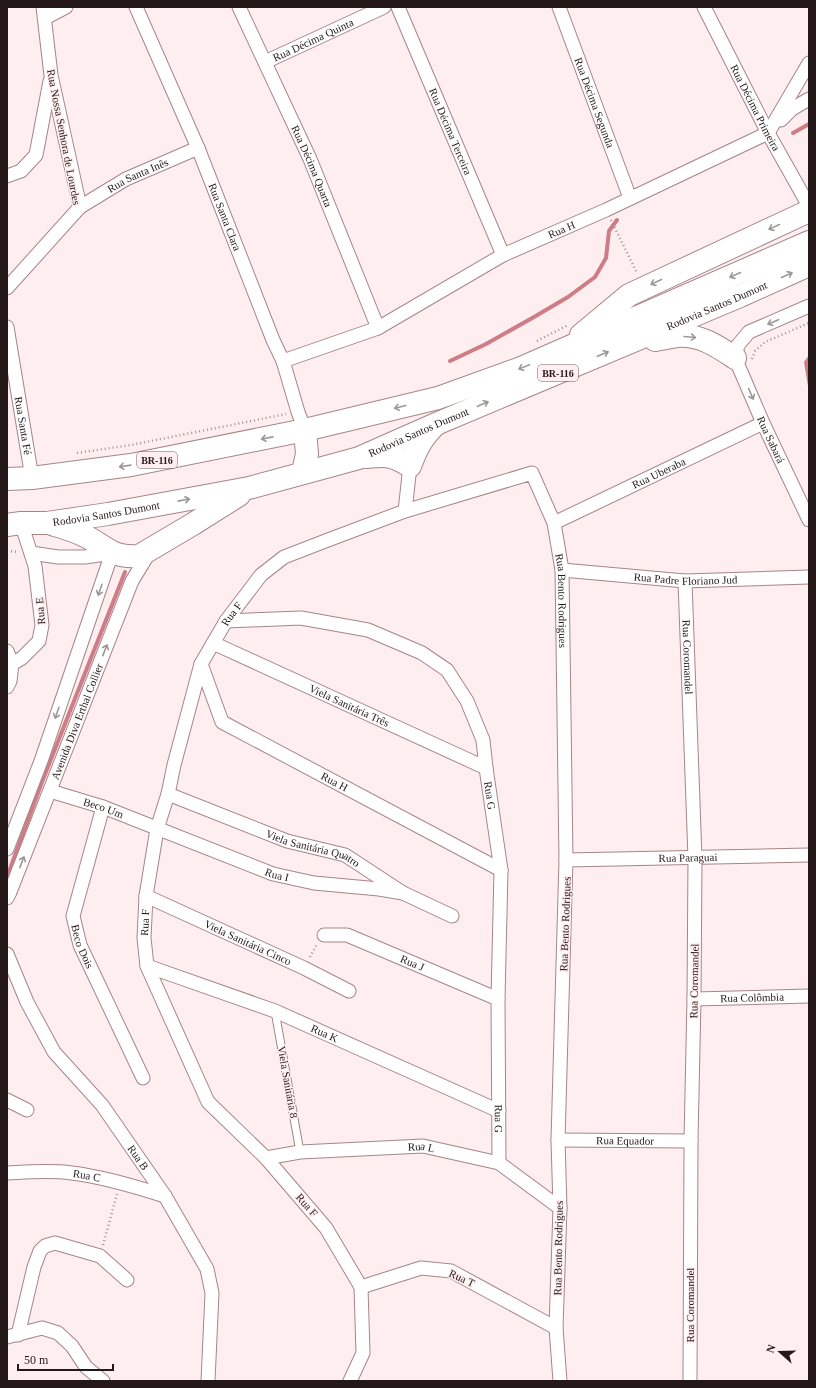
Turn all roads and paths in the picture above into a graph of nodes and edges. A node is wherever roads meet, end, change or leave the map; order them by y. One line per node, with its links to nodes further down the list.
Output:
1 (66, 7): 8 (street)
2 (136, 7): 14 (street, Rua Santa Clara)
3 (239, 7): 9 (street, Rua Décima Quarta)
4 (384, 7): 9 (street, Rua Décima Quinta)
5 (398, 7): 22 (street, Rua Décima Terceira)
6 (559, 7): 16 (street, Rua Décima Segunda)
7 (704, 7): 13 (street, Rua Décima Primeira)
8 (44, 12): 11 (street, Rua Nossa Senhora de Lourdes)
9 (265, 62): 30 (street, Rua Décima Quarta)
10 (809, 63): 13 (street)
11 (52, 75): 15 (street); 18 (street, Rua Nossa Senhora de Lourdes)
12 (809, 99): 13 (street)
13 (768, 133): 16 (street, Rua H); 17 (street, Rua Décima Primeira)
14 (198, 148): 18 (street, Rua Santa Inês); 35 (street, Rua Santa Clara)
15 (7, 176)
16 (630, 198): 22 (street, Rua H)
17 (809, 206)
18 (80, 208): 24 (street, Rua Nossa Senhora de Lourdes)
19 (809, 210): 25 (highway, one-way to 25)
20 (611, 220): 25 (path)
21 (809, 242): 33 (highway, Rodovia Santos Dumont / BR-116, one-way to 33)
22 (503, 255): 30 (street, Rua H)
23 (809, 265): 32 (highway, Rodovia Santos Dumont / BR-116, one-way to 23)
24 (7, 288)
25 (645, 288): 33 (highway)
26 (809, 306): 34 (street, one-way to 34)
27 (573, 322): 31 (path)
28 (809, 323): 34 (path)
29 (7, 327): 44 (street, Rua Santa Fé)
30 (378, 328): 35 (street, Rua H)
31 (535, 342)
32 (624, 345): 34 (highway, one-way to 34); 38 (highway, Rodovia Santos Dumont / BR-116, one-way to 32)
33 (561, 352): 36 (highway, Rodovia Santos Dumont / BR-116, one-way to 36)
34 (743, 360): 37 (street, Rua Sabará, one-way to 37)
35 (283, 361): 36 (street, Rua Santa Clara)
36 (301, 421): 39 (path); 42 (highway); 44 (highway, Rodovia Santos Dumont / BR-116, one-way to 44)
37 (763, 423): 48 (street, Rua Sabará); 50 (street, Rua Uberaba)
38 (436, 424): 40 (highway, Rodovia Santos Dumont / BR-116); 41 (highway)
39 (72, 454)
40 (359, 458): 41 (highway); 42 (highway, Rodovia Santos Dumont / BR-116)
41 (410, 466): 47 (street)
42 (304, 472): 46 (highway, Rodovia Santos Dumont / BR-116)
43 (532, 472): 47 (street, Rua F); 50 (street, Rua Bento Rodrigues)
44 (32, 478): 45 (highway, Rodovia Santos Dumont / BR-116)
45 (7, 479)
46 (249, 488): 49 (highway, Rodovia Santos Dumont / BR-116, one-way to 46); 52 (highway)
47 (405, 511): 58 (street, Rua F)
48 (809, 520)
49 (47, 523): 51 (highway, Rodovia Santos Dumont / BR-116); 54 (highway)
50 (554, 523): 55 (street, Rua Bento Rodrigues)
51 (14, 524): 53 (street, Rua E)
52 (152, 548): 54 (highway); 65 (street, Avenida Diva Erthal Collier, one-way to 52)
53 (31, 553): 54 (street); 61 (street, Rua E)
54 (112, 553): 69 (street, Avenida Diva Erthal Collier, one-way to 69)
55 (562, 570): 57 (street, Rua Padre Floriano Jud); 72 (street, Rua Bento Rodrigues)
56 (809, 577): 57 (street, Rua Padre Floriano Jud)
57 (685, 581): 71 (street, Rua Coromandel)
58 (226, 621): 59 (street, Rua F); 64 (street, Rua G)
59 (213, 644): 62 (street, Rua F); 64 (street, Viela Sanitária Três)
60 (7, 651): 61 (street)
61 (12, 664): 63 (street)
62 (201, 664): 66 (street, Rua F); 73 (street, Rua H)
63 (7, 687)
64 (486, 768): 73 (street, Rua G)
65 (50, 790): 67 (street, Beco Um); 76 (street, Avenida Diva Erthal Collier, one-way to 65)
66 (168, 794): 68 (street, Rua F); 74 (street, Viela Sanitária Quatro)
67 (103, 807): 68 (street, Beco Um); 87 (street, Beco Dois)
68 (157, 829): 74 (street, Rua I); 75 (street, Rua F)
69 (7, 849)
70 (809, 855): 71 (street, Rua Paraguai)
71 (695, 858): 72 (street, Rua Paraguai); 85 (street, Rua Coromandel)
72 (566, 860): 91 (street, Rua Bento Rodrigues)
73 (501, 870): 84 (street, Rua G)
74 (403, 893): 77 (street, Viela Sanitária Quatro)
75 (146, 896): 80 (street, Rua F); 81 (street, Viela Sanitária Cinco)
76 (7, 898)
77 (452, 916)
78 (324, 935): 81 (path); 84 (street, Rua J)
79 (7, 954): 98 (street, Rua B)
80 (147, 966): 86 (street, Rua K); 94 (street, Rua F)
81 (304, 968): 82 (street, Viela Sanitária Cinco)
82 (349, 991)
83 (809, 996): 85 (street, Rua Colômbia)
84 (498, 999): 90 (street, Rua G)
85 (694, 999): 92 (street, Rua Coromandel)
86 (275, 1011): 90 (street, Rua K); 93 (lane, Viela Sanitária 8)
87 (143, 1078)
88 (7, 1100): 89 (street)
89 (27, 1110)
90 (499, 1111): 95 (street, Rua G)
91 (558, 1140): 92 (street, Rua Equador); 99 (street, Rua Bento Rodrigues)
92 (691, 1141): 109 (street, Rua Coromandel)
93 (300, 1152): 94 (street, Rua L); 95 (street, Rua L)
94 (266, 1158): 102 (street, Rua F)
95 (499, 1163): 99 (street, Rua L)
96 (7, 1173): 97 (street, Rua C)
97 (120, 1182): 98 (street, Rua C); 100 (path)
98 (165, 1196): 106 (street, Rua B)
99 (560, 1208): 103 (street, Rua Bento Rodrigues)
100 (100, 1256): 101 (street); 104 (street)
101 (127, 1280)
102 (361, 1287): 103 (street, Rua T); 107 (street, Rua F)
103 (556, 1328): 108 (street, Rua Bento Rodrigues)
104 (12, 1336): 105 (street)
105 (103, 1381)
106 (208, 1381)
107 (350, 1381)
108 (560, 1381)
109 (690, 1381)

